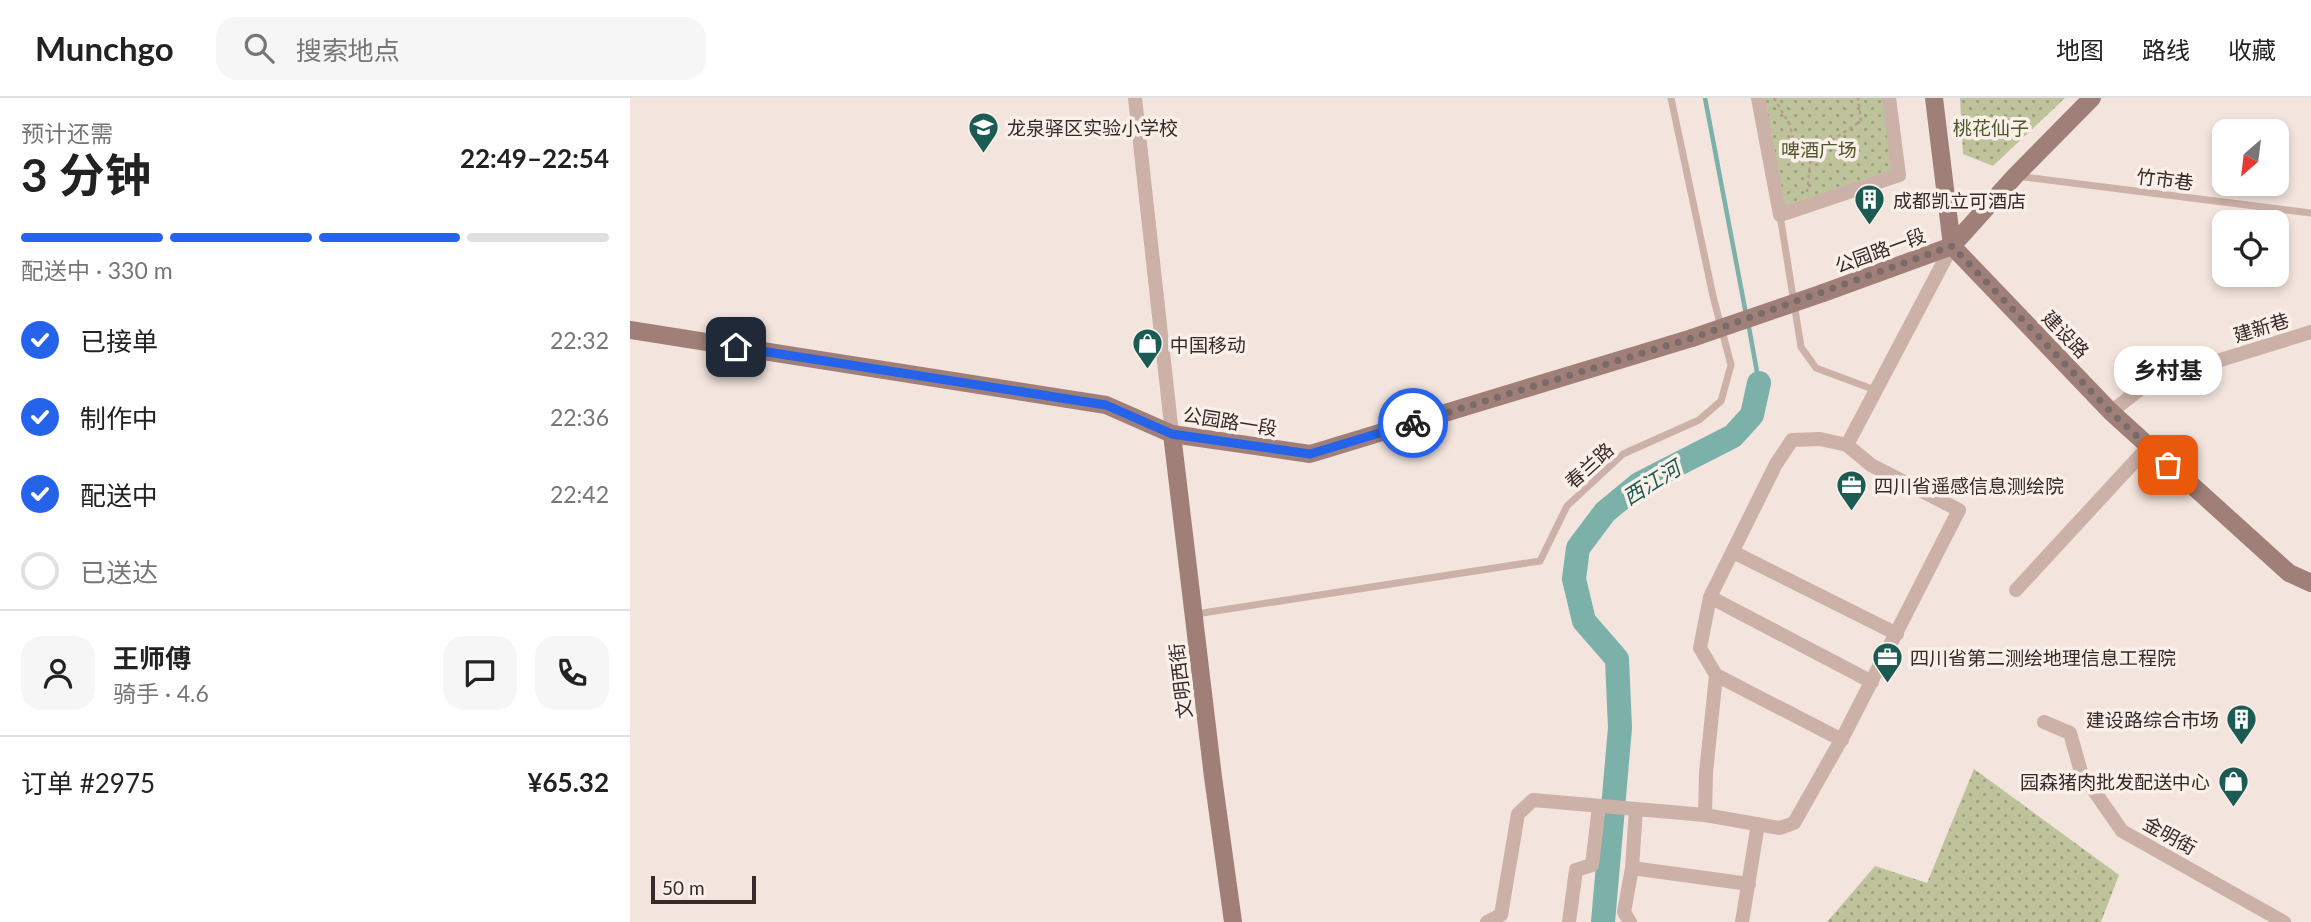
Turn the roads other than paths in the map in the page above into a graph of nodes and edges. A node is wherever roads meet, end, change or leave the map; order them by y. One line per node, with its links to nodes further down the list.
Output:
1 (1135, 98): 15 (street)
2 (1671, 98): 22 (lane, 春兰路)
3 (1758, 98): 9 (street)
4 (1889, 98): 9 (street)
5 (1934, 98): 10 (street)
6 (2092, 98): 7 (street)
7 (2015, 176): 8 (lane, 竹市巷); 10 (street)
8 (2311, 213)
9 (1780, 215): 13 (lane)
10 (1952, 246): 13 (street); 14 (street, 建设路); 15 (street, 公园路一段, bridge)
11 (630, 331): 15 (street, 公园路一段)
12 (2311, 332): 14 (street, 建新巷)
13 (1875, 390): 16 (street)
14 (2111, 412): 17 (street, 建设路)
15 (1172, 434): 22 (street, 文明西街)
16 (1847, 445): 18 (street); 23 (street)
17 (2148, 447): 19 (street, 建设路); 20 (street)
18 (1733, 552): 21 (street); 23 (street)
19 (2311, 583)
20 (2016, 590)
21 (1710, 597): 24 (street); 25 (street)
22 (1194, 615): 34 (street, 文明西街)
23 (1897, 635): 25 (street)
24 (1716, 675): 27 (street); 30 (street)
25 (1872, 681): 27 (street)
26 (2043, 722): 39 (street, 金明街)
27 (1842, 740): 31 (street)
28 (1601, 806): 29 (street); 35 (street); 36 (street)
29 (1629, 808): 30 (street); 32 (street)
30 (1704, 815): 31 (street)
31 (1758, 824): 33 (street)
32 (1632, 868): 33 (street); 37 (street)
33 (1749, 884): 38 (street)
34 (1233, 922)
35 (1487, 922)
36 (1569, 922)
37 (1630, 922)
38 (1742, 922)
39 (2284, 922)

